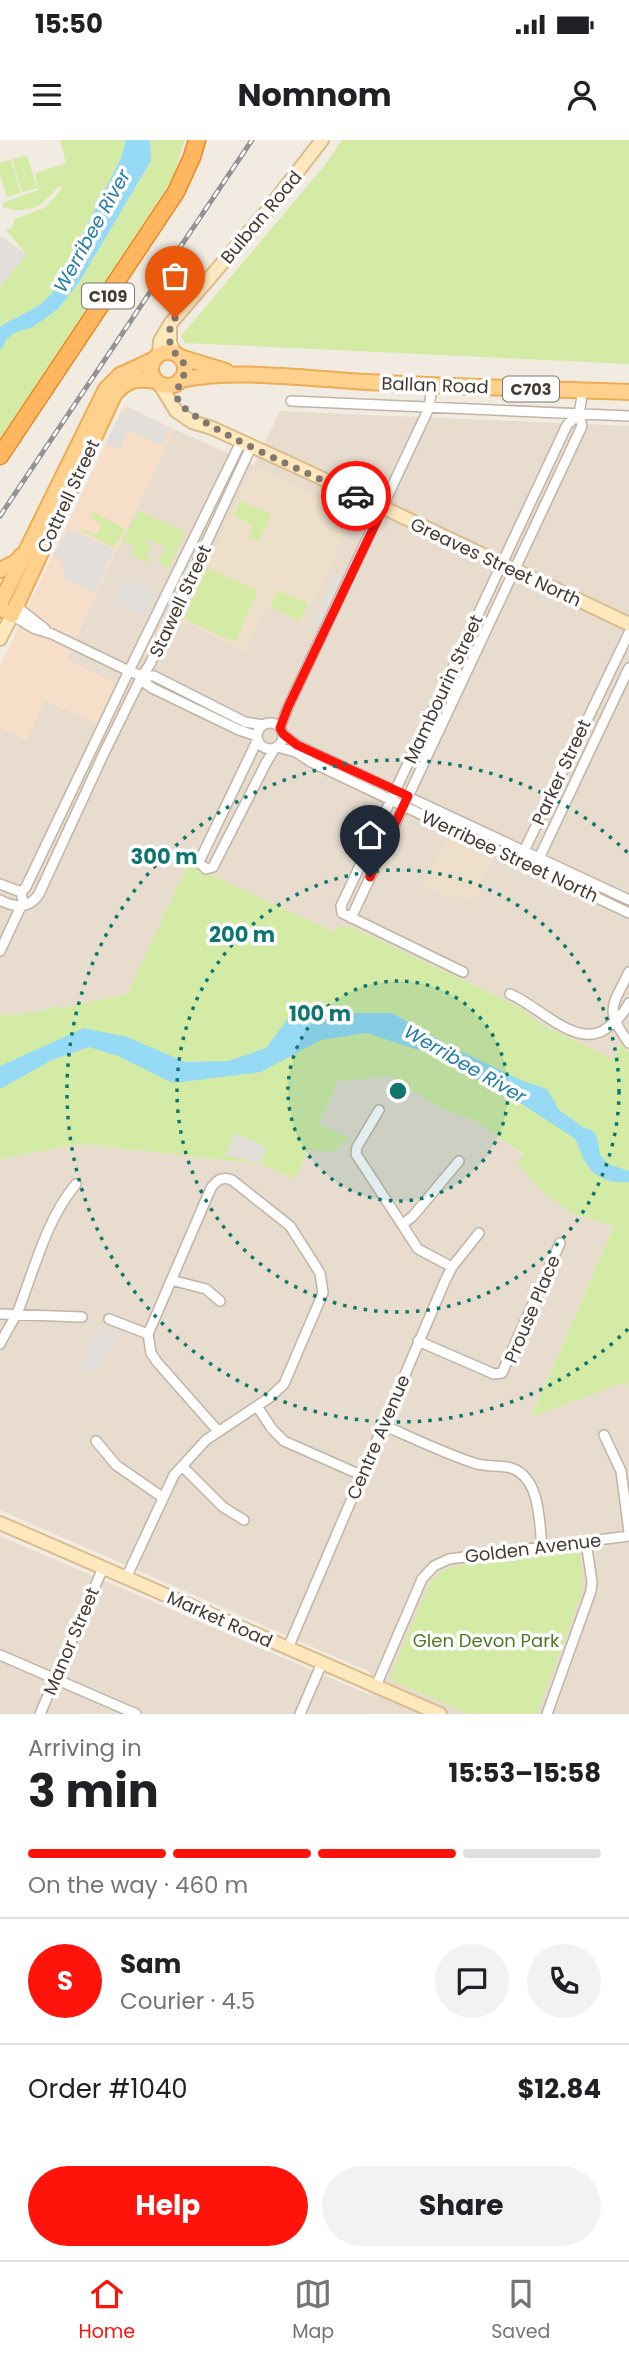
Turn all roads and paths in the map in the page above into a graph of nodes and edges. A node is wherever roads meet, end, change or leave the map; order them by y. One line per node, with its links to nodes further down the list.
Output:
1 (197, 140): 20 (highway, C109)
2 (322, 140): 3 (street, Bulban Road)
3 (170, 324): 4 (street); 5 (street, Bulban Road)
4 (178, 356): 5 (main road, C703); 6 (main road, Ballan Road / C703); 7 (main road)
5 (157, 357): 8 (main road); 19 (main road, Cottrell Street / C703)
6 (240, 375): 7 (main road, Ballan Road / C703); 9 (main road, Ballan Road / C703)
7 (179, 381): 8 (main road, C703); 16 (street, Greaves Street North)
8 (158, 382): 16 (street, Greaves Street North); 17 (main road, Cottrell Street / C703)
9 (432, 386): 10 (main road, Ballan Road / C703); 13 (street)
10 (583, 390): 11 (main road, Ballan Road / C703); 14 (street, Mambourin Street)
11 (629, 392)
12 (292, 401): 13 (street)
13 (429, 408): 14 (street); 21 (street)
14 (579, 414): 15 (street); 23 (street, Mambourin Street); 25 (street, Mambourin Street)
15 (629, 416)
16 (212, 428): 18 (street, Greaves Street North)
17 (96, 436): 19 (main road); 26 (main road, Cottrell Street / C703)
18 (246, 444): 21 (street, Greaves Street North); 31 (street, Stawell Street); 32 (street, Stawell Street)
19 (77, 449): 22 (main road, Cottrell Street / C703)
20 (2, 451)
21 (383, 508): 23 (street, Greaves Street North); 33 (street)
22 (27, 549): 24 (main road, C703); 26 (main road, Cottrell Street)
23 (501, 564): 25 (street, Greaves Street North); 38 (street, Mambourin Street)
24 (0, 569)
25 (515, 571): 27 (street, Greaves Street North); 41 (street, Mambourin Street)
26 (5, 604): 29 (street, Cottrell Street); 31 (street, Werribee Street North)
27 (629, 624)
28 (629, 633): 44 (street, Parker Street)
29 (0, 639)
30 (629, 668): 45 (street, Parker Street)
31 (129, 671): 32 (street, Werribee Street North); 35 (street, Stawell Street)
32 (142, 676): 33 (street, Werribee Street North); 34 (street, Werribee Street North); 37 (street, Stawell Street)
33 (274, 728): 34 (street); 36 (street); 38 (street, Werribee Street North)
34 (257, 738): 36 (street, Werribee Street North); 36 (street)
35 (94, 748): 37 (street); 39 (street, Stawell Street)
36 (276, 748): 42 (street, Werribee Street North)
37 (104, 753): 40 (street, Stawell Street)
38 (395, 790): 41 (street, Werribee Street North); 42 (street, Mambourin Street)
39 (73, 791): 40 (street); 48 (street, Stawell Street)
40 (84, 796): 51 (street, Stawell Street)
41 (408, 796): 43 (street, Mambourin Street); 44 (street, Werribee Street North)
42 (390, 800): 43 (street, Werribee Street North); 53 (street, Mambourin Street)
43 (403, 806): 46 (street, Werribee Street North); 53 (street, Mambourin Street)
44 (524, 851): 45 (street, Werribee Street North); 46 (street)
45 (539, 858): 46 (street); 50 (street, Werribee Street North)
46 (528, 864): 52 (street, Werribee Street North)
47 (0, 884): 48 (street)
48 (21, 892): 51 (street)
49 (0, 900): 51 (street)
50 (629, 900)
51 (22, 906): 54 (street, Stawell Street)
52 (629, 913)
53 (351, 918): 55 (street)
54 (0, 951)
55 (463, 972)
56 (629, 972): 59 (street)
57 (510, 994): 59 (street)
58 (629, 1003): 59 (street)
59 (614, 1022): 60 (street)
60 (629, 1043)
61 (379, 1110): 64 (street)
62 (458, 1161): 64 (street)
63 (76, 1184): 71 (street)
64 (402, 1225): 67 (street)
65 (479, 1233): 67 (street, Centre Avenue)
66 (560, 1243): 75 (street, Prouse Place)
67 (452, 1267): 75 (street, Centre Avenue)
68 (171, 1280): 69 (street); 74 (street); 77 (street)
69 (220, 1301)
70 (0, 1314): 71 (street)
71 (16, 1314): 72 (street); 76 (street)
72 (82, 1317)
73 (108, 1319): 74 (street)
74 (148, 1334): 79 (street)
75 (418, 1341): 78 (street, Centre Avenue)
76 (0, 1344)
77 (257, 1406): 79 (street); 83 (street)
78 (383, 1425): 83 (street, Centre Avenue); 89 (street)
79 (218, 1431): 82 (street)
80 (604, 1435): 87 (street)
81 (96, 1441): 84 (street)
82 (182, 1466): 84 (street); 85 (street)
83 (363, 1476): 94 (street, Centre Avenue)
84 (162, 1497): 93 (street)
85 (244, 1520)
86 (0, 1523): 92 (street, Market Road)
87 (629, 1534): 88 (street, Golden Avenue)
88 (586, 1542): 89 (street, Golden Avenue); 104 (street)
89 (542, 1547): 91 (street, Golden Avenue)
90 (435, 1553): 91 (street)
91 (438, 1563): 98 (street)
92 (103, 1567): 93 (street, Market Road); 97 (street, Manor Street)
93 (126, 1578): 94 (street, Market Road)
94 (288, 1648): 96 (street, Market Road)
95 (0, 1655): 97 (street)
96 (322, 1663): 98 (street, Market Road); 102 (street)
97 (55, 1679): 100 (street, Manor Street); 101 (street)
98 (376, 1686): 99 (street, Market Road)
99 (418, 1710): 103 (street, Market Road)
100 (40, 1714)
101 (136, 1714)
102 (300, 1714)
103 (440, 1714)
104 (547, 1714)

